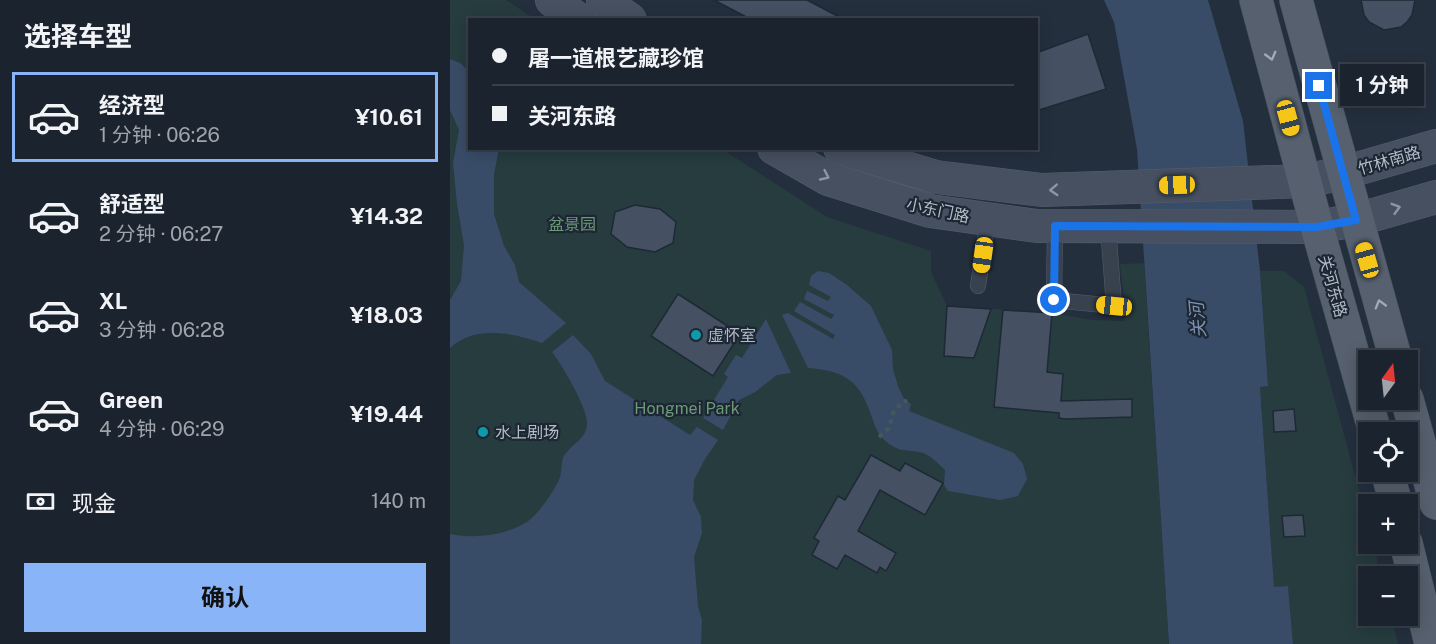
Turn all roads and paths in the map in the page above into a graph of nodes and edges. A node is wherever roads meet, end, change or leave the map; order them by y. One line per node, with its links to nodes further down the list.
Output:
1 (552, 0): 5 (main road)
2 (603, 0): 6 (main road)
3 (1256, 0): 11 (main road, 关河东路, one-way to 11)
4 (1296, 0): 10 (main road)
5 (576, 18)
6 (627, 18)
7 (1436, 146): 10 (main road, 竹林南路)
8 (777, 150): 13 (main road, 小东门路, one-way to 13)
9 (847, 150): 11 (main road, 小东门路, one-way to 9)
10 (1343, 173): 11 (main road); 14 (main road)
11 (1305, 182): 17 (main road, 关河东路)
12 (1436, 197): 14 (main road, one-way to 12)
13 (988, 219): 15 (main road, 小东门路); 18 (lane)
14 (1356, 220): 17 (main road); 19 (main road, one-way to 14)
15 (1055, 226): 16 (main road, 小东门路); 16 (lane)
16 (1111, 226): 17 (main road, 小东门路)
17 (1317, 227): 22 (main road, 关河东路)
18 (978, 286)
19 (1393, 350)
20 (907, 400): 23 (path)
21 (1410, 410): 24 (main road)
22 (1372, 422)
23 (879, 437)
24 (1436, 502)
25 (1409, 554): 26 (main road)
26 (1431, 644)

